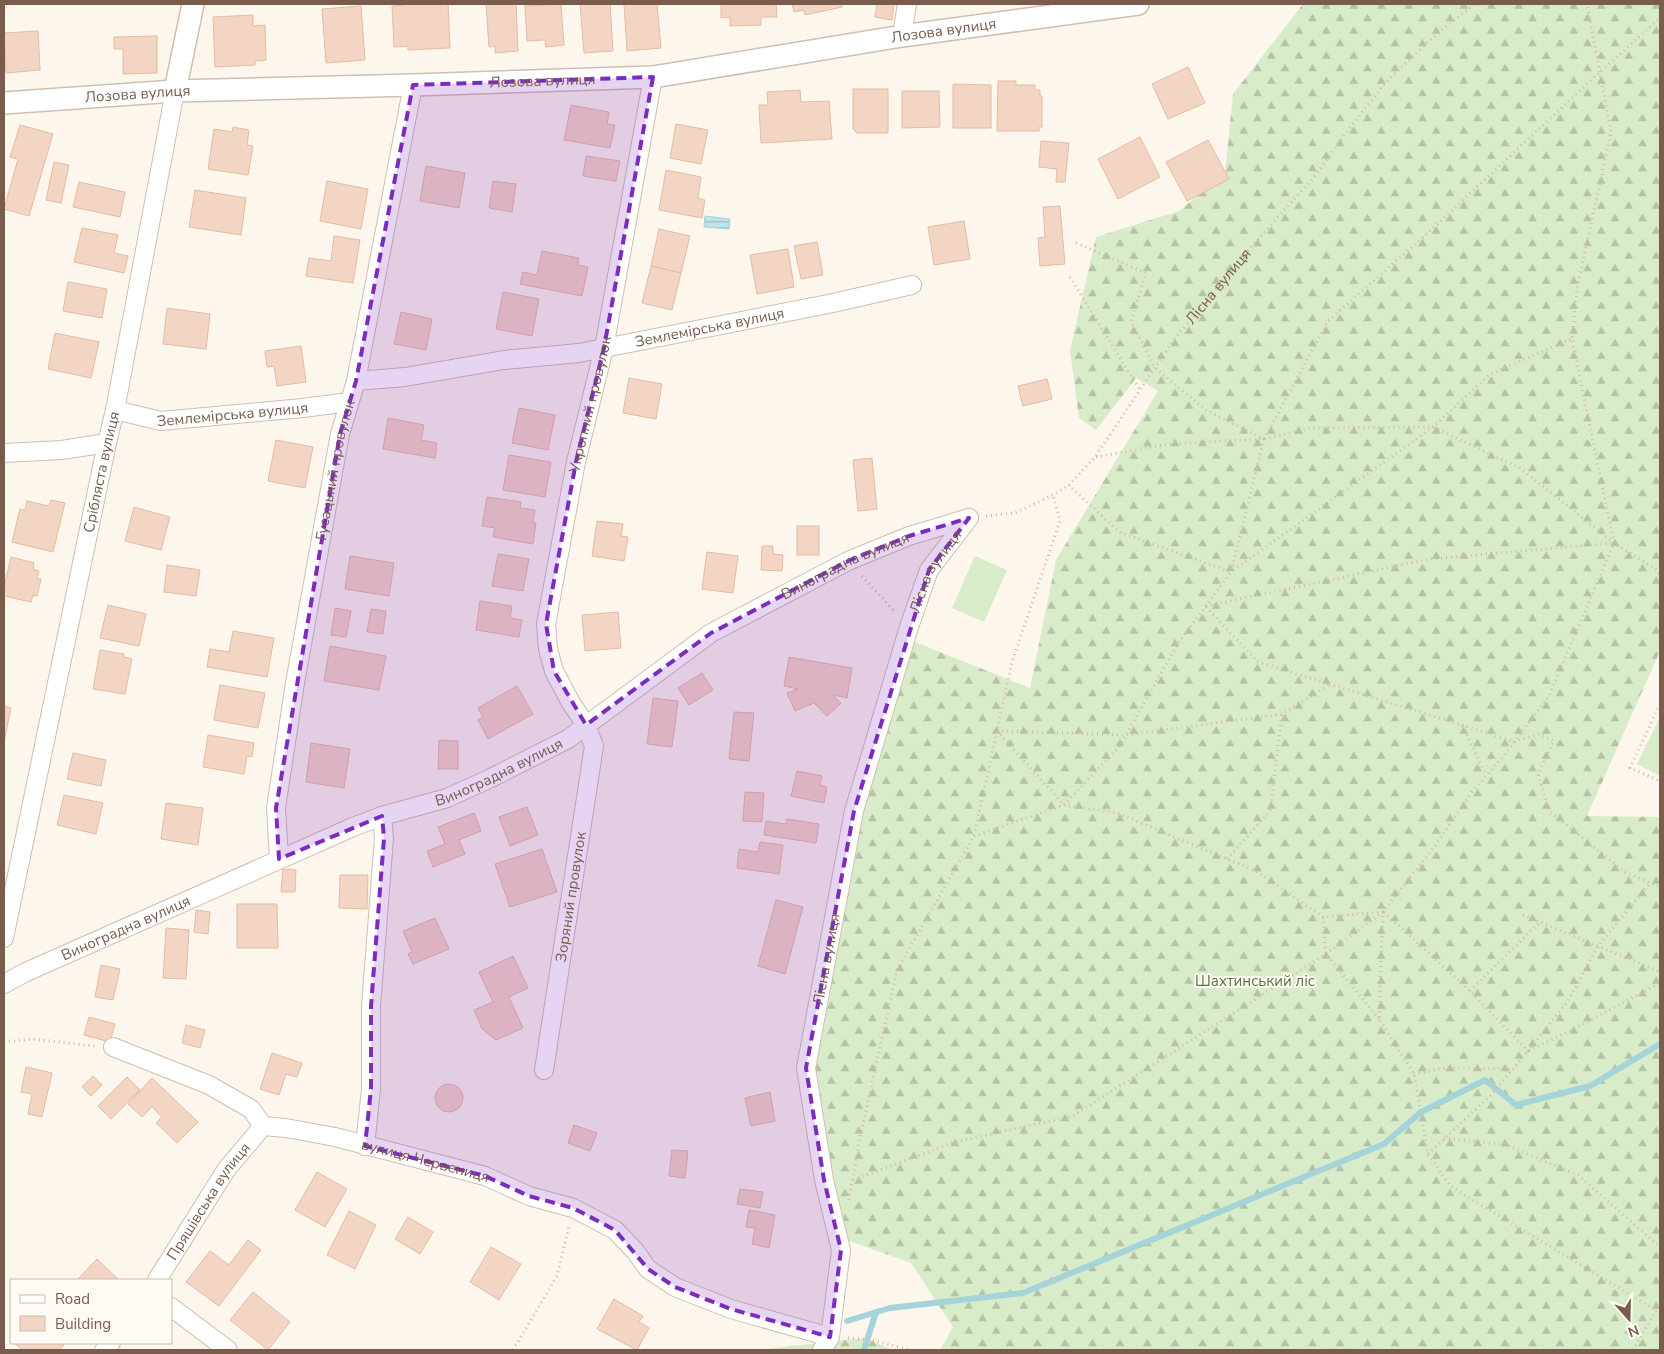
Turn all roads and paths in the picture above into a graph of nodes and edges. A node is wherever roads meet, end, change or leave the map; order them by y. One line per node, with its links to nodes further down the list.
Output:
1 (193, 4): 11 (street, Срібляста вулиця)
2 (907, 4): 7 (street)
3 (1138, 4): 7 (street, Лозова вулиця)
4 (1475, 4): 18 (path, Лісна вулиця)
5 (1587, 4): 8 (path)
6 (1660, 18): 8 (path)
7 (902, 36): 9 (street, Лозова вулиця)
8 (1600, 72): 16 (path); 24 (path)
9 (653, 77): 10 (street, Лозова вулиця); 17 (street, Укропний провулок)
10 (414, 85): 11 (street, Лозова вулиця); 19 (street, Гусацький провулок)
11 (175, 91): 12 (street, Лозова вулиця); 22 (street, Срібляста вулиця)
12 (4, 102)
13 (1076, 244): 18 (path)
14 (1070, 277): 20 (path)
15 (912, 285): 17 (street, Землемірська вулиця)
16 (1572, 339): 23 (path); 31 (path)
17 (604, 348): 19 (street, Землемірська вулиця); 40 (street, Укропний провулок)
18 (1155, 368): 20 (path, Лісна вулиця); 24 (path)
19 (356, 381): 21 (street, Гусацький провулок)
20 (1140, 390): 27 (path, Лісна вулиця)
21 (349, 402): 22 (street, Землемірська вулиця); 51 (street, Гусацький провулок)
22 (115, 410): 25 (street, Срібляста вулиця)
23 (1433, 427): 24 (path); 31 (path); 33 (path)
24 (1264, 439): 27 (path); 33 (path)
25 (107, 443): 26 (street); 58 (street, Срібляста вулиця)
26 (4, 453)
27 (1095, 457): 28 (path, Лісна вулиця)
28 (1069, 485): 29 (path, Лісна вулиця); 33 (path)
29 (1053, 495): 30 (path, Лісна вулиця); 42 (path)
30 (969, 518): 32 (street, Виноградна вулиця); 36 (street, Лісна вулиця)
31 (1614, 543): 34 (path); 35 (path); 44 (path)
32 (848, 561): 36 (path); 40 (street, Виноградна вулиця)
33 (1231, 572): 35 (path)
34 (1660, 578)
35 (1206, 606): 37 (path); 43 (path)
36 (909, 628): 84 (street, Лісна вулиця)
37 (1330, 685): 39 (path); 41 (path)
38 (1660, 704): 46 (path)
39 (1282, 714): 43 (path); 50 (path)
40 (586, 725): 48 (street, Виноградна вулиця); 70 (street, Зоряний провулок)
41 (1462, 725): 44 (path); 45 (path)
42 (997, 731): 43 (path); 47 (path); 49 (path)
43 (1126, 735): 47 (path)
44 (1514, 742): 45 (path); 52 (path)
45 (1486, 775): 54 (path)
46 (1660, 782)
47 (1064, 805): 49 (path); 50 (path)
48 (382, 816): 51 (street, Виноградна вулиця); 74 (street)
49 (974, 836): 76 (path)
50 (1226, 859): 56 (path)
51 (279, 860): 63 (street, Виноградна вулиця)
52 (1650, 883): 53 (path); 59 (path)
53 (1660, 887)
54 (1383, 912): 56 (path); 60 (path); 64 (path); 65 (path)
55 (1523, 915): 57 (path)
56 (1324, 917): 60 (path)
57 (1540, 922): 59 (path); 64 (path)
58 (4, 938)
59 (1598, 946): 61 (path); 68 (path)
60 (1326, 954): 65 (path); 76 (path)
61 (1660, 972)
62 (1660, 983): 68 (path)
63 (4, 984)
64 (1470, 991): 68 (path)
65 (1379, 1019): 71 (path)
66 (4, 1042): 67 (path)
67 (113, 1048): 72 (street)
68 (1528, 1051): 69 (path)
69 (1512, 1069): 71 (path); 73 (path)
70 (544, 1070)
71 (1414, 1074): 75 (path)
72 (264, 1126): 74 (street, вулиця Червениця); 80 (street, Пряшівська вулиця)
73 (1444, 1138): 75 (path); 79 (path)
74 (365, 1146): 78 (street, вулиця Червениця)
75 (1428, 1154): 83 (path)
76 (853, 1180): 77 (path)
77 (848, 1206)
78 (573, 1208): 84 (street, вулиця Червениця); 86 (path)
79 (1660, 1247)
80 (158, 1279)
81 (1660, 1304): 83 (path)
82 (172, 1309): 85 (street)
83 (1656, 1310): 88 (path)
84 (826, 1344): 87 (path)
85 (228, 1350)
86 (513, 1350)
87 (911, 1350)
88 (1633, 1350)

